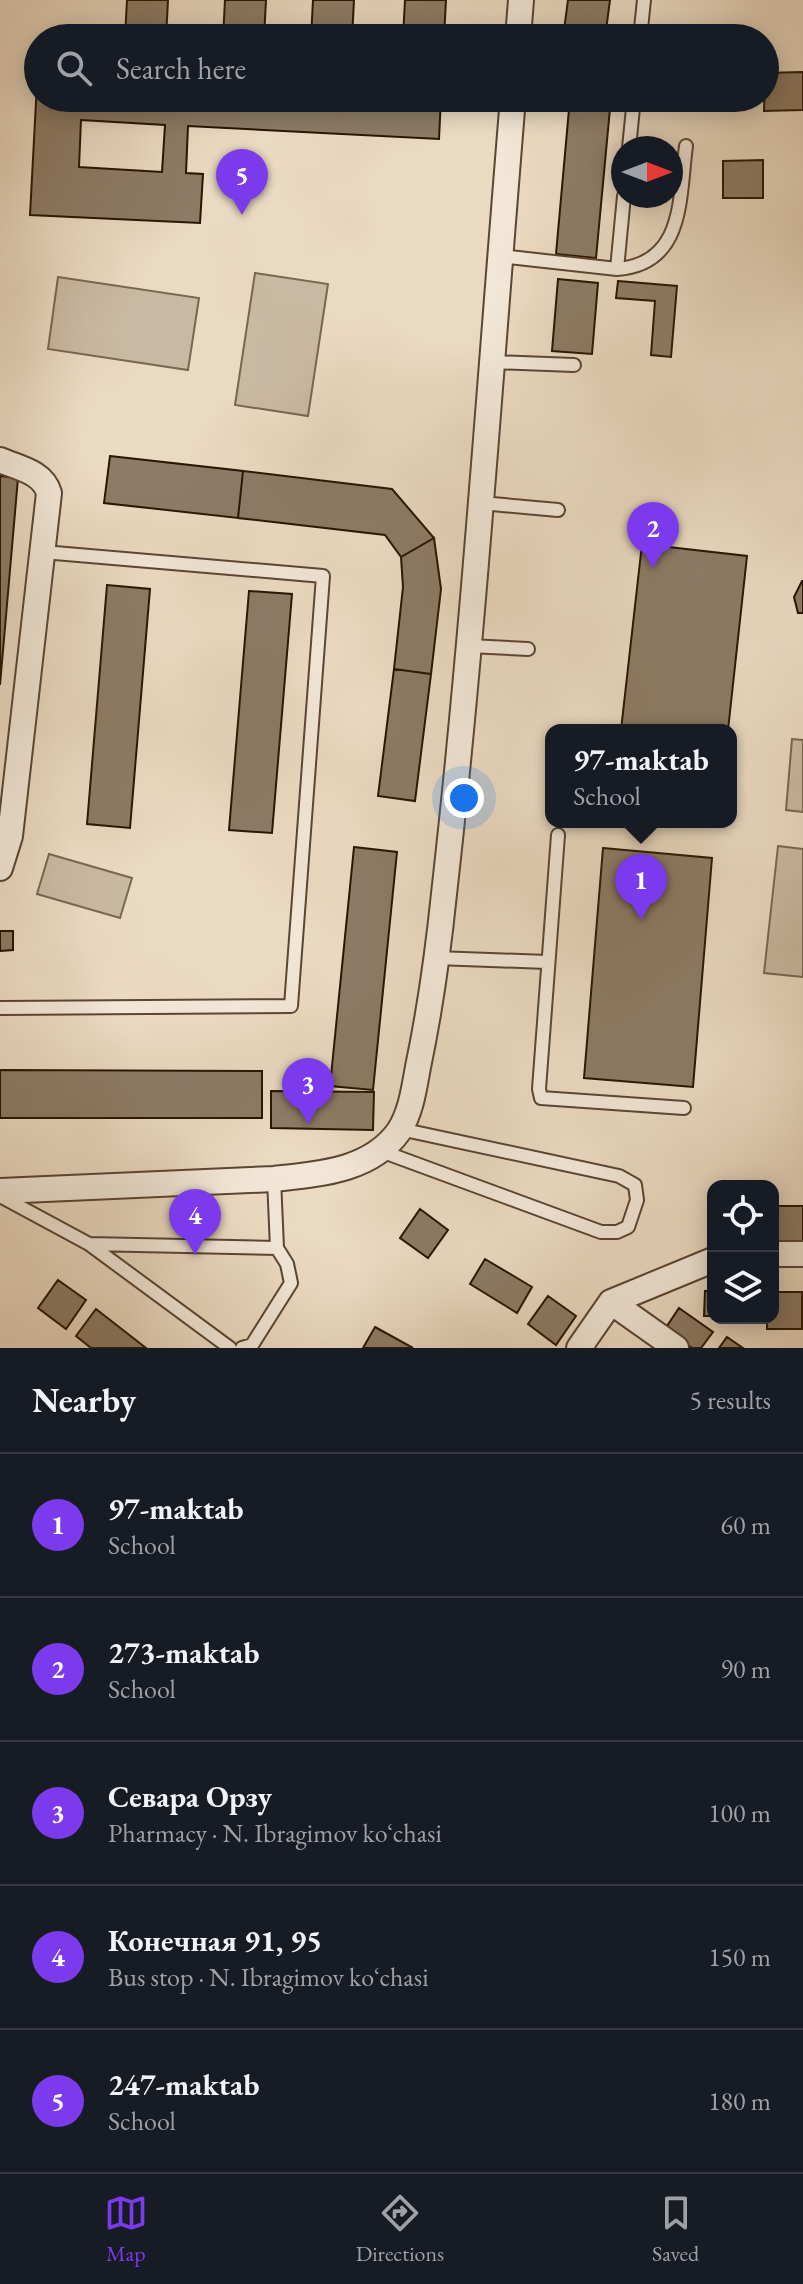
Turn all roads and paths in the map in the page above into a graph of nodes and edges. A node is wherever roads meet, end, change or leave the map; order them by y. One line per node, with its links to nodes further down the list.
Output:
1 (521, 0): 3 (street)
2 (644, 0): 4 (lane)
3 (519, 24)
4 (641, 24)
5 (512, 112): 10 (street)
6 (633, 112): 7 (lane)
7 (630, 136)
8 (686, 146): 11 (lane)
9 (623, 208): 11 (lane)
10 (500, 256): 11 (lane); 12 (street)
11 (617, 269)
12 (492, 362): 13 (lane); 15 (street)
13 (574, 365)
14 (0, 460): 17 (street)
15 (481, 503): 16 (lane); 18 (street)
16 (558, 510)
17 (43, 552): 21 (street); 24 (lane)
18 (469, 646): 19 (lane); 22 (street)
19 (528, 649)
20 (558, 835): 23 (lane)
21 (0, 868)
22 (436, 958): 23 (lane); 26 (street)
23 (547, 962): 25 (lane)
24 (0, 1008)
25 (684, 1108)
26 (400, 1129): 27 (street); 27 (lane)
27 (381, 1151): 28 (street)
28 (274, 1179): 29 (street); 31 (lane)
29 (0, 1193): 30 (lane)
30 (89, 1244): 31 (lane); 36 (lane)
31 (277, 1248): 37 (lane)
32 (779, 1254): 33 (street)
33 (803, 1254)
34 (707, 1262): 35 (street)
35 (611, 1302): 38 (street); 39 (street)
36 (230, 1348)
37 (242, 1348)
38 (579, 1348)
39 (676, 1348)

